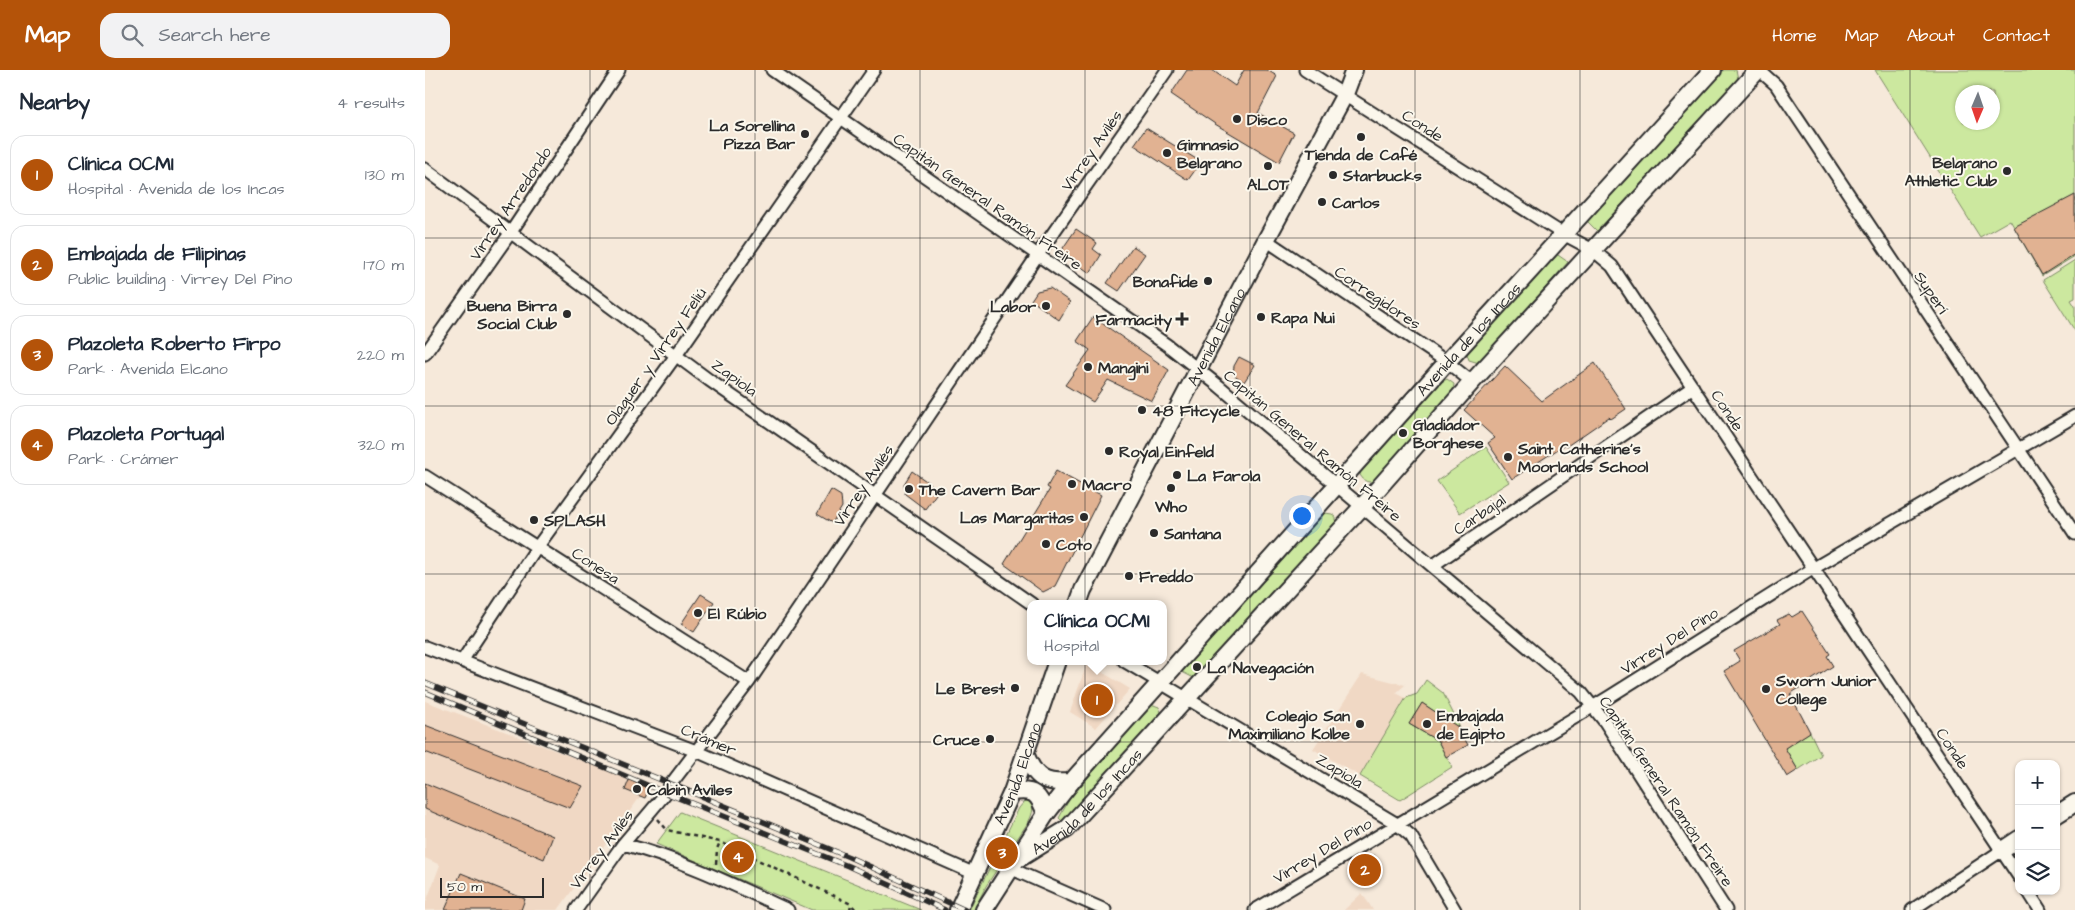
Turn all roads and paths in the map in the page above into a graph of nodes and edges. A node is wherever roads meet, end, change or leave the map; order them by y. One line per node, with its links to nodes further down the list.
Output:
1 (619, 70): 12 (street, Virrey Arredondo)
2 (772, 70): 10 (street, Capitán General Ramón Freire)
3 (874, 70): 10 (street, Olaguer y Virrey Feliú)
4 (1167, 70): 16 (street, Virrey Avilés)
5 (1305, 70): 9 (street, Conde)
6 (1354, 70): 9 (main road, Avenida Elcano)
7 (1713, 70): 13 (main road, Avenida de los Incas)
8 (1758, 70): 15 (main road, Avenida de los Incas); 24 (street, Superí)
9 (1345, 94): 13 (street, Conde); 14 (main road, Avenida Elcano)
10 (841, 119): 16 (street, Capitán General Ramón Freire); 18 (street, Olaguer y Virrey Feliú)
11 (425, 169): 12 (street, Zapiola)
12 (511, 232): 17 (street, Virrey Arredondo); 18 (street, Zapiola)
13 (1563, 234): 15 (street, Conde); 19 (main road, Avenida de los Incas)
14 (1266, 240): 19 (street, Corregidores); 20 (main road, Avenida Elcano)
15 (1593, 250): 21 (main road, Avenida de los Incas); 22 (street, Conde)
16 (1037, 256): 20 (street, Capitán General Ramón Freire); 27 (street, Virrey Avilés)
17 (425, 354)
18 (677, 354): 27 (street, Zapiola); 30 (street, Olaguer y Virrey Feliú)
19 (1447, 362): 21 (street, Corregidores); 26 (main road, Avenida de los Incas)
20 (1199, 370): 26 (street, Capitán General Ramón Freire); 33 (main road, Avenida Elcano)
21 (1472, 382): 28 (main road, Avenida de los Incas)
22 (1693, 387): 31 (street, Carbajal); 32 (street, Conde)
23 (2075, 416): 24 (street, Virrey Del Pino)
24 (2018, 450): 29 (street, Superí); 32 (street, Virrey Del Pino)
25 (425, 476): 30 (street, Conesa)
26 (1337, 486): 28 (street, Capitán General Ramón Freire); 40 (main road, Avenida de los Incas)
27 (875, 496): 34 (street, Zapiola); 39 (street, Virrey Avilés)
28 (1361, 508): 31 (street, Capitán General Ramón Freire); 41 (main road, Avenida de los Incas)
29 (2075, 534)
30 (538, 546): 36 (street, Olaguer y Virrey Feliú); 39 (street, Conesa)
31 (1431, 566): 42 (street, Capitán General Ramón Freire)
32 (1814, 568): 42 (street, Virrey Del Pino); 55 (street, Conde)
33 (1079, 600)
34 (1027, 601)
35 (425, 646): 36 (street, Crámer)
36 (462, 661): 43 (street, Crámer)
37 (1056, 665): 44 (main road, Avenida Elcano)
38 (1131, 665): 40 (street, Zapiola)
39 (749, 682): 43 (street, Virrey Avilés)
40 (1160, 683): 41 (street, Zapiola); 45 (main road, Avenida de los Incas)
41 (1187, 698): 51 (street, Zapiola); 56 (main road, Avenida de los Incas)
42 (1593, 706): 51 (street, Virrey Del Pino); 71 (street, Capitán General Ramón Freire)
43 (696, 750): 48 (street, Virrey Avilés); 59 (street, Crámer)
44 (1025, 753): 45 (main road); 46 (main road, Avenida Elcano)
45 (1071, 782): 50 (main road, Avenida de los Incas)
46 (1012, 792): 50 (main road); 59 (main road, Avenida Elcano)
47 (2075, 803): 49 (main road)
48 (651, 810): 52 (path); 54 (street, Virrey Avilés)
49 (2060, 812)
50 (1046, 814): 56 (main road, Avenida de los Incas)
51 (1397, 824): 69 (street, Virrey Del Pino); 70 (street, Zapiola)
52 (720, 842): 57 (path); 61 (path)
53 (2015, 842): 55 (main road)
54 (623, 844): 62 (street, Virrey Avilés); 63 (street)
55 (2001, 851): 58 (street, Conde); 72 (street)
56 (1015, 864): 67 (main road); 68 (street)
57 (716, 870)
58 (2015, 871)
59 (975, 874): 66 (main road, Avenida Elcano)
60 (2031, 895): 73 (street)
61 (851, 904): 64 (path); 65 (path)
62 (576, 910)
63 (788, 910)
64 (850, 910)
65 (856, 910)
66 (958, 910)
67 (984, 910)
68 (1105, 910)
69 (1255, 910)
70 (1455, 910)
71 (1726, 910)
72 (1912, 910)
73 (2040, 910)

